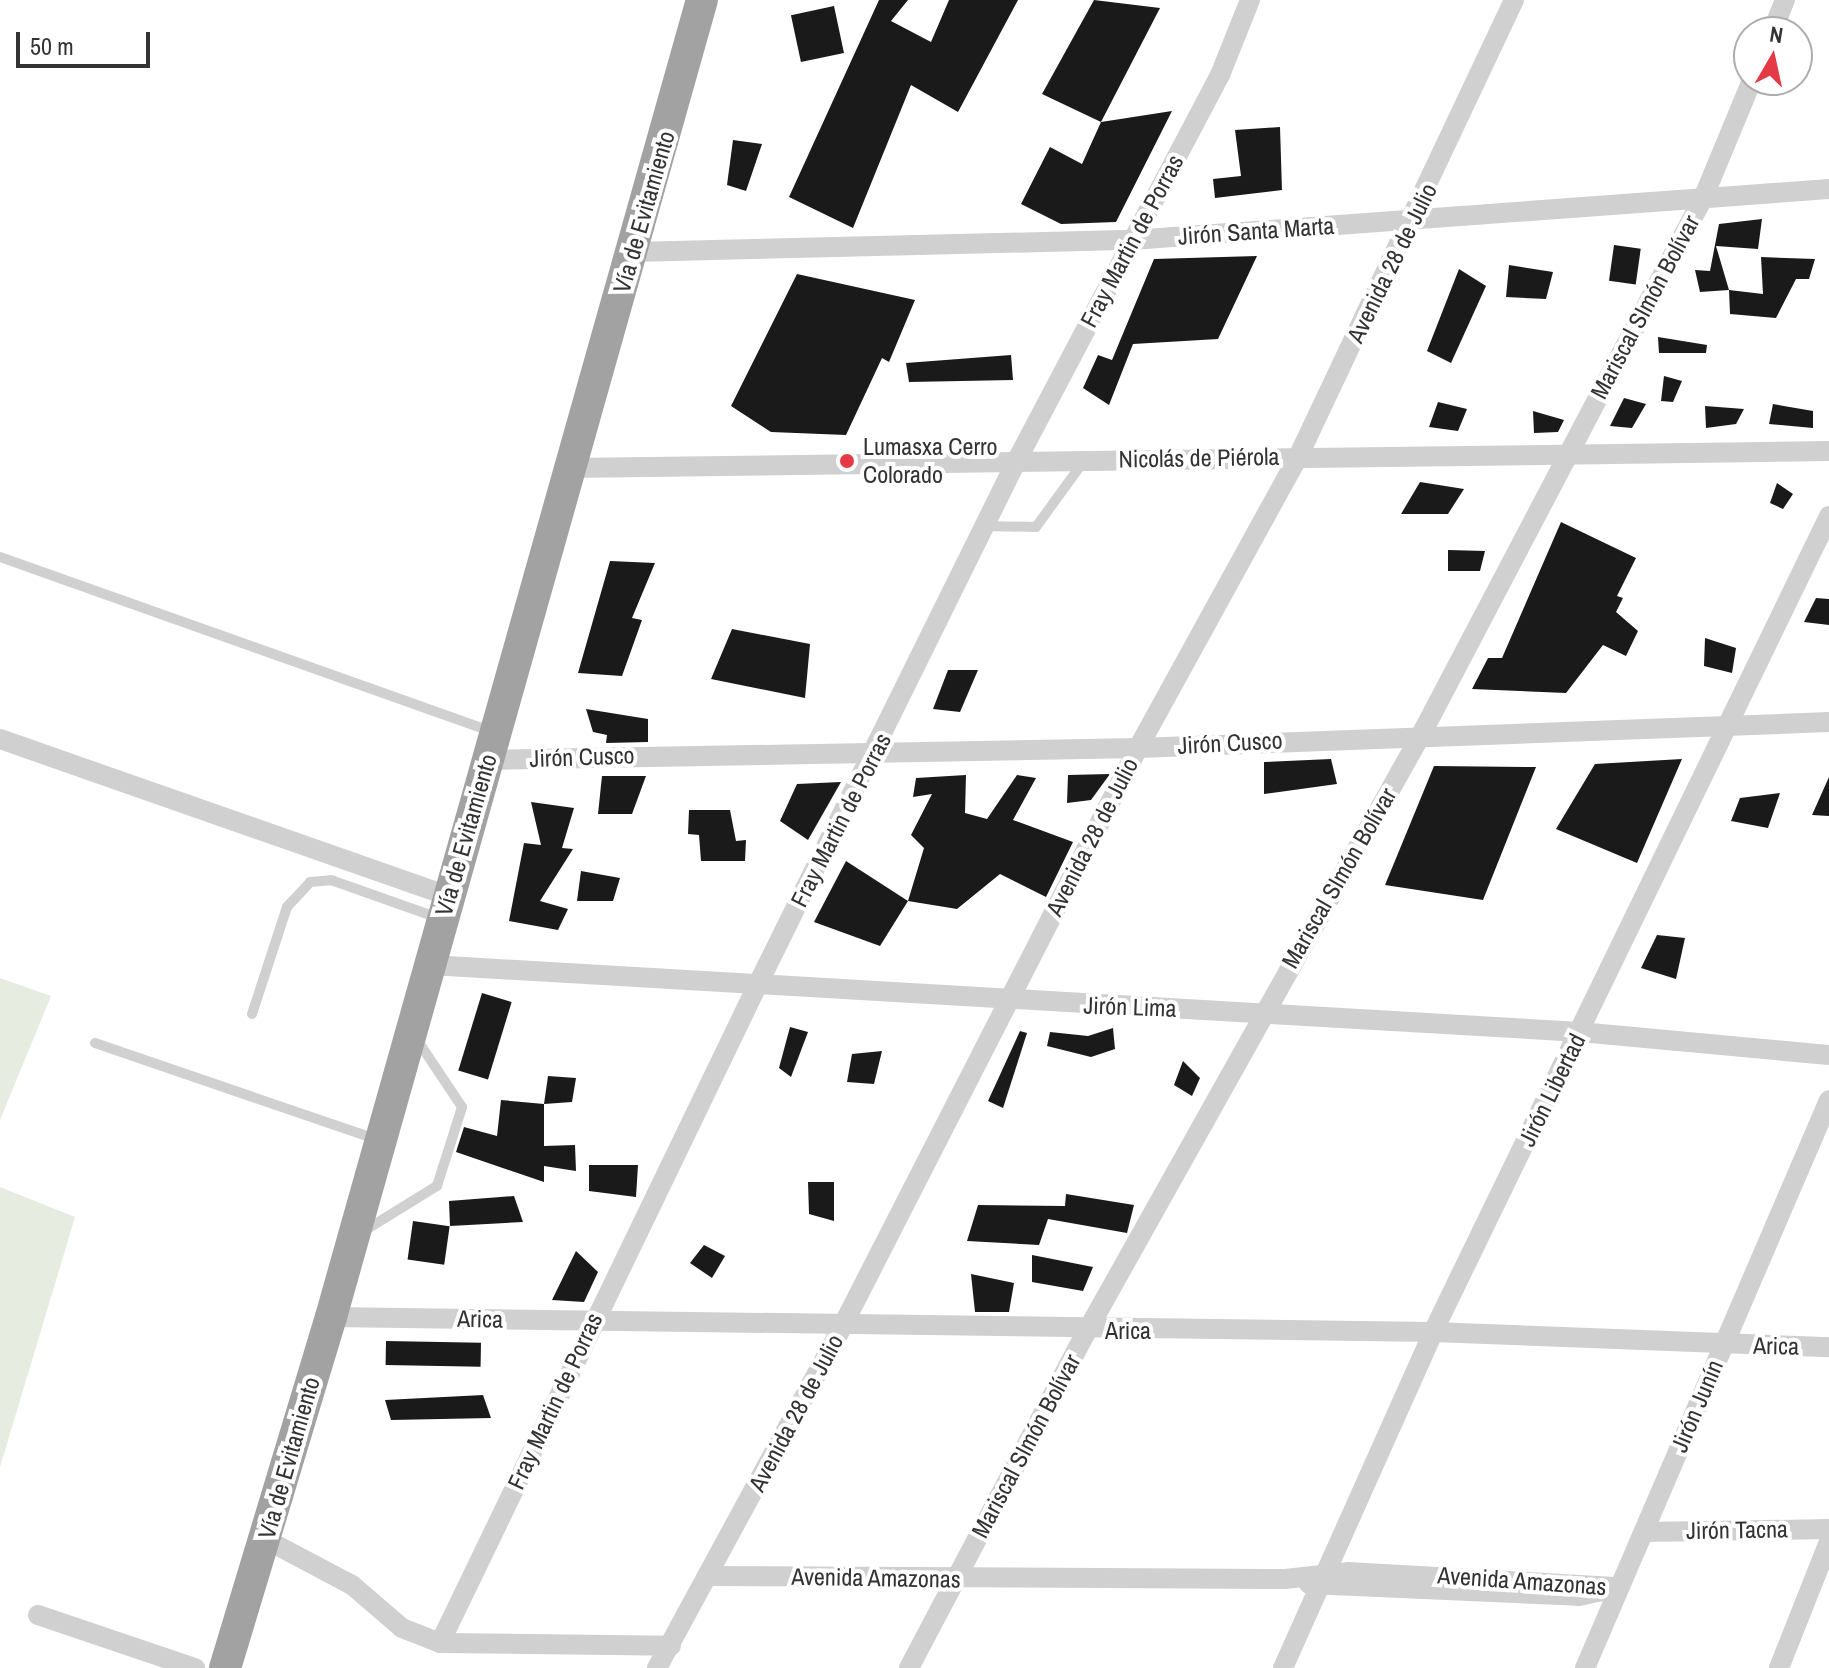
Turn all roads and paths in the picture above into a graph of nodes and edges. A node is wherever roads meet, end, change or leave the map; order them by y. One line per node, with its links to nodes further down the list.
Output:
1 (702, 0): 9 (highway, Vía de Evitamiento)
2 (1250, 0): 8 (street, Fray Martin de Porras)
3 (1514, 0): 7 (street, Avenida 28 de Julio)
4 (1745, 96): 6 (street, Mariscal SImón Bolívar)
5 (1829, 189): 6 (street, Jirón Santa Marta)
6 (1704, 196): 7 (street, Jirón Santa Marta); 11 (street, Mariscal SImón Bolívar)
7 (1415, 218): 8 (street, Jirón Santa Marta); 12 (street, Avenida 28 de Julio)
8 (1132, 240): 9 (street, Jirón Santa Marta); 14 (street, Fray Martin de Porras)
9 (633, 252): 15 (highway, Vía de Evitamiento)
10 (1829, 451): 11 (street, Nicolás de Piérola)
11 (1567, 454): 12 (street, Nicolás de Piérola); 21 (street, Mariscal SImón Bolívar)
12 (1298, 457): 13 (street, Nicolás de Piérola); 24 (street, Avenida 28 de Julio)
13 (1086, 459): 14 (street, Nicolás de Piérola); 17 (lane)
14 (1017, 460): 15 (street, Nicolás de Piérola); 17 (street, Fray Martin de Porras)
15 (570, 468): 23 (highway, Vía de Evitamiento)
16 (1829, 516): 20 (street, Jirón Libertad)
17 (985, 526): 25 (street, Fray Martin de Porras)
18 (0, 557): 23 (lane)
19 (1829, 722): 20 (street, Jirón Cusco)
20 (1726, 725): 21 (street, Jirón Cusco); 33 (street, Jirón Libertad)
21 (1422, 733): 24 (street, Jirón Cusco); 30 (street, Mariscal SImón Bolívar)
22 (0, 739): 26 (street)
23 (491, 746): 25 (street, Jirón Cusco); 26 (highway, Vía de Evitamiento)
24 (1138, 748): 25 (street, Jirón Cusco); 29 (street, Avenida 28 de Julio)
25 (878, 749): 28 (street, Fray Martin de Porras)
26 (446, 908): 27 (highway, Vía de Evitamiento); 31 (lane)
27 (430, 965): 28 (street, Jirón Lima); 32 (highway, Vía de Evitamiento)
28 (757, 986): 29 (street, Jirón Lima); 40 (street, Fray Martin de Porras)
29 (1006, 1002): 30 (street, Jirón Lima); 41 (street, Avenida 28 de Julio)
30 (1263, 1012): 33 (street, Jirón Lima); 42 (street, Mariscal SImón Bolívar)
31 (252, 1014)
32 (411, 1031): 37 (highway, Vía de Evitamiento); 38 (lane)
33 (1580, 1032): 35 (street, Jirón Lima); 43 (street, Jirón Libertad)
34 (95, 1043): 37 (lane)
35 (1829, 1055)
36 (1829, 1100): 44 (street, Jirón Junín)
37 (380, 1141): 38 (highway, Vía de Evitamiento)
38 (352, 1239): 39 (highway, Vía de Evitamiento)
39 (331, 1317): 40 (street, Arica); 48 (highway, Vía de Evitamiento)
40 (593, 1320): 41 (street, Arica); 55 (street, Fray Martin de Porras)
41 (844, 1323): 42 (street, Arica); 50 (street, Avenida 28 de Julio)
42 (1087, 1331): 43 (street, Arica); 51 (street, Mariscal SImón Bolívar)
43 (1433, 1332): 44 (street, Arica); 52 (street, Jirón Libertad)
44 (1723, 1345): 45 (street, Arica); 47 (street, Jirón Junín)
45 (1829, 1347)
46 (1829, 1529): 47 (street, Jirón Tacna)
47 (1644, 1532): 53 (street, Jirón Junín)
48 (265, 1539): 55 (street); 58 (highway, Vía de Evitamiento)
49 (1829, 1542): 63 (street)
50 (708, 1576): 51 (street, Avenida Amazonas); 56 (street, Avenida 28 de Julio)
51 (955, 1579): 52 (street, Avenida Amazonas); 60 (street, Mariscal SImón Bolívar)
52 (1324, 1580): 53 (street, Avenida Amazonas); 61 (street, Jirón Libertad)
53 (1619, 1587): 62 (street, Jirón Junín)
54 (38, 1615): 57 (street)
55 (440, 1643): 56 (street)
56 (671, 1646): 59 (street, Avenida 28 de Julio)
57 (195, 1668)
58 (225, 1668)
59 (657, 1668)
60 (909, 1668)
61 (1283, 1668)
62 (1585, 1668)
63 (1779, 1668)

